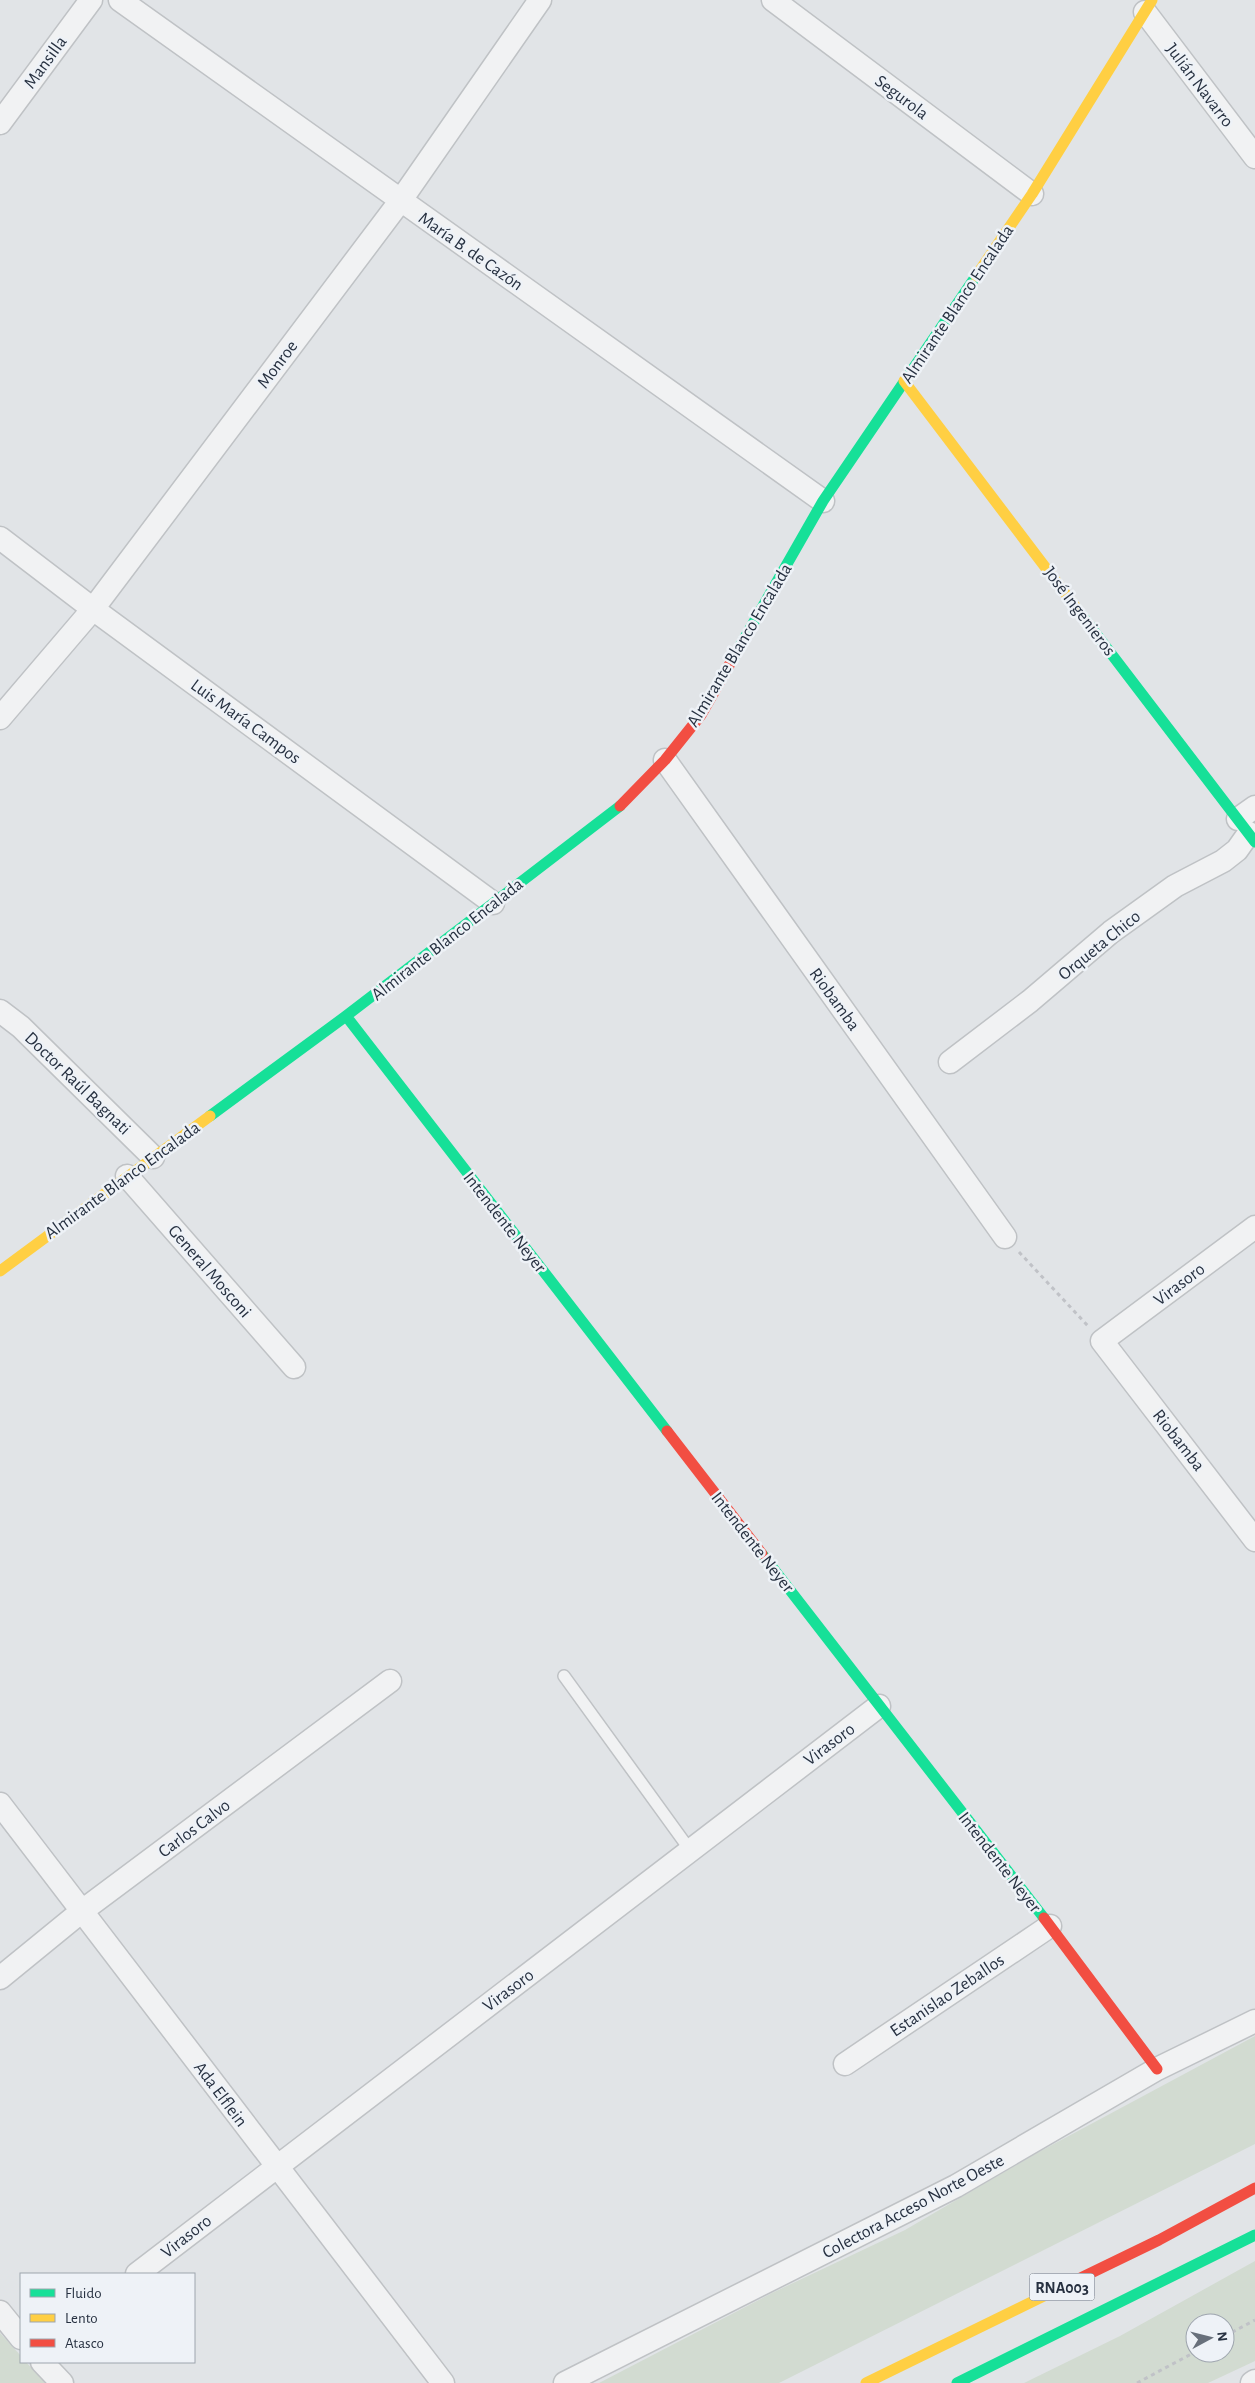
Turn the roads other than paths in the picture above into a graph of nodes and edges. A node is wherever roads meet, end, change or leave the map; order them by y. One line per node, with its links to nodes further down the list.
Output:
1 (91, 0): 6 (street, Mansilla)
2 (120, 0): 9 (street, María B. de Cazón)
3 (540, 0): 9 (street, Monroe)
4 (773, 0): 8 (street, Segurola)
5 (1148, 6): 7 (street, Julián Navarro); 8 (main road, Almirante Blanco Encalada)
6 (0, 123)
7 (1255, 157)
8 (1032, 194): 10 (main road, Almirante Blanco Encalada)
9 (400, 200): 11 (street, María B. de Cazón); 13 (street, Monroe)
10 (904, 381): 11 (main road, Almirante Blanco Encalada); 16 (main road, José Ingenieros)
11 (823, 501): 15 (main road, Almirante Blanco Encalada)
12 (0, 538): 13 (street, Luis María Campos)
13 (93, 609): 14 (street, Monroe); 17 (street, Luis María Campos)
14 (0, 718)
15 (665, 760): 17 (main road, Almirante Blanco Encalada); 24 (street, Riobamba)
16 (1249, 825): 20 (street, Orqueta Chico)
17 (494, 902): 19 (main road, Almirante Blanco Encalada)
18 (0, 1011): 21 (street, Doctor Raúl Bagnati)
19 (346, 1016): 21 (main road, Almirante Blanco Encalada); 31 (main road, Intendente Neyer)
20 (950, 1062)
21 (153, 1156): 22 (main road, Almirante Blanco Encalada)
22 (127, 1176): 25 (main road, Almirante Blanco Encalada); 27 (street, General Mosconi)
23 (1255, 1227): 26 (street, Virasoro)
24 (1005, 1237)
25 (0, 1271)
26 (1102, 1341): 28 (street, Riobamba)
27 (294, 1367)
28 (1255, 1540)
29 (564, 1676): 33 (lane)
30 (390, 1682): 34 (street, Carlos Calvo)
31 (879, 1706): 33 (street, Virasoro); 35 (main road, Intendente Neyer)
32 (0, 1804): 34 (street, Ada Elflein)
33 (690, 1850): 40 (street, Virasoro)
34 (82, 1911): 36 (street, Carlos Calvo); 40 (street, Ada Elflein)
35 (1050, 1926): 38 (street, Estanislao Zeballos); 39 (main road, Intendente Neyer)
36 (0, 1978)
37 (1255, 2021): 39 (street, Colectora Acceso Norte Oeste)
38 (845, 2064)
39 (1157, 2069): 49 (street, Colectora Acceso Norte Oeste)
40 (276, 2167): 43 (street, Virasoro); 48 (street, Ada Elflein)
41 (1255, 2188): 50 (main road, RNA003)
42 (1255, 2235): 51 (main road, RNA003)
43 (138, 2273)
44 (0, 2312): 45 (street)
45 (20, 2337)
46 (43, 2363): 47 (street)
47 (62, 2383)
48 (443, 2383)
49 (565, 2383)
50 (866, 2383)
51 (957, 2383)

